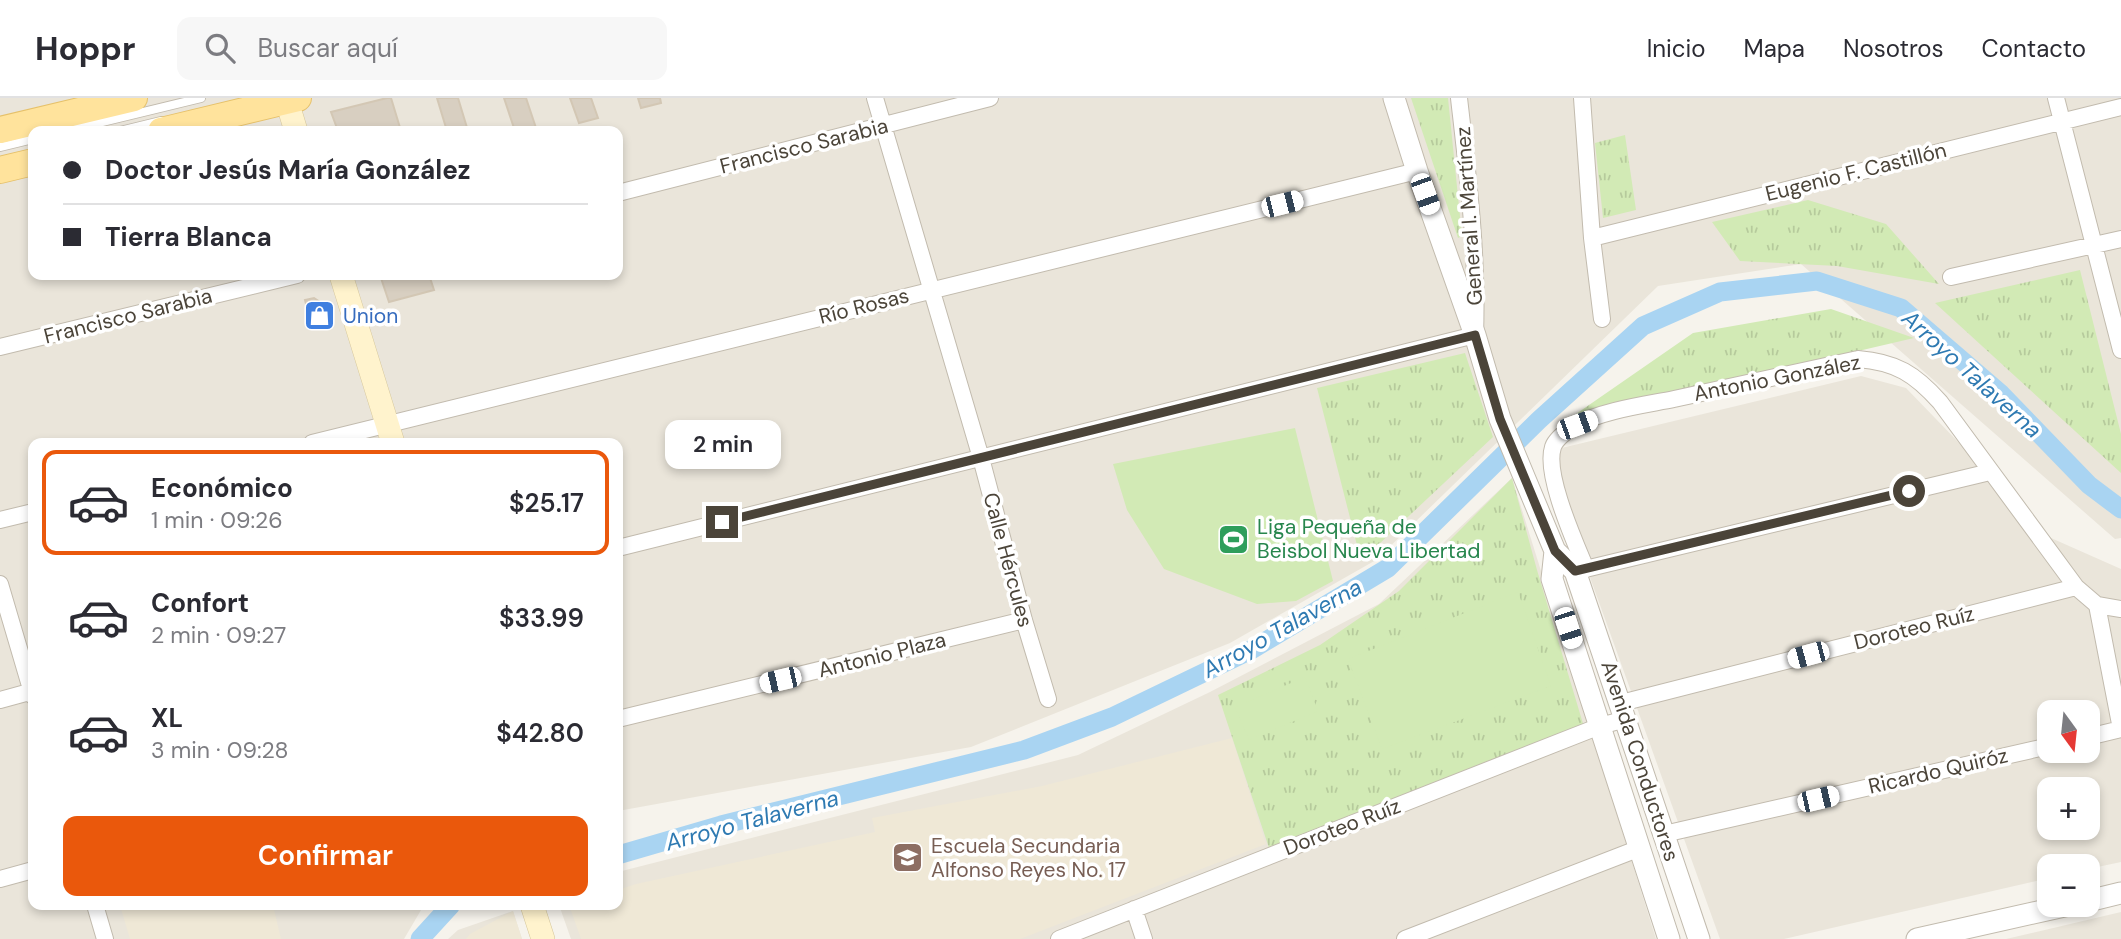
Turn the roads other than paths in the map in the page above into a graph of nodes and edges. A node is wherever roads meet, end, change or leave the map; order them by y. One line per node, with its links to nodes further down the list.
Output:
1 (134, 98): 16 (main road)
2 (201, 98): 13 (lane)
3 (875, 98): 15 (street, Calle Hércules)
4 (990, 98): 15 (street, Francisco Sarabia)
5 (1394, 98): 23 (street, Avenida Conductores)
6 (1460, 98): 33 (street, General I. Martínez)
7 (1582, 98): 25 (street)
8 (2056, 98): 11 (street)
9 (290, 99): 12 (main road); 14 (main road)
10 (2121, 107): 11 (street, Eugenio F. Castillón)
11 (2062, 122): 25 (street, Eugenio F. Castillón); 27 (street)
12 (168, 125)
13 (86, 126)
14 (295, 126)
15 (884, 126): 24 (street, Francisco Sarabia); 31 (street, Calle Hércules)
16 (0, 130)
17 (28, 140): 18 (lane)
18 (0, 147)
19 (28, 154): 20 (lane)
20 (0, 161)
21 (28, 163): 22 (main road)
22 (0, 170)
23 (1417, 171): 31 (street, Río Rosas); 33 (street, Avenida Conductores)
24 (623, 192)
25 (1592, 237): 32 (street)
26 (2121, 239): 27 (street)
27 (2095, 246): 28 (street); 35 (street)
28 (1951, 277)
29 (276, 280): 34 (street, Francisco Sarabia)
30 (343, 280): 36 (main road)
31 (931, 289): 36 (street, Río Rosas); 38 (street, Calle Hércules)
32 (1602, 319)
33 (1475, 335): 38 (street); 43 (street, Avenida Conductores)
34 (0, 347)
35 (2121, 350)
36 (391, 433): 37 (street, Río Rosas)
37 (352, 438)
38 (981, 458): 42 (street); 50 (street, Calle Hércules)
39 (1990, 472): 44 (street); 44 (street, Antonio González); 47 (street, Antonio González)
40 (28, 513): 41 (street)
41 (0, 520)
42 (623, 547)
43 (1555, 551): 44 (street, Avenida Conductores); 45 (street, Avenida Conductores)
44 (1581, 570): 45 (street); 55 (street, Avenida Conductores)
45 (1552, 579): 57 (street, Avenida Conductores)
46 (0, 584): 51 (street)
47 (2076, 587): 48 (street); 55 (street, Doroteo Ruíz)
48 (2097, 605): 49 (street); 58 (street)
49 (2121, 609)
50 (1024, 620): 53 (street, Calle Hércules); 56 (street, Antonio Plaza)
51 (28, 676)
52 (28, 694): 54 (street)
53 (1048, 699)
54 (0, 700)
55 (1623, 711): 57 (street, Doroteo Ruíz); 61 (street, Avenida Conductores)
56 (623, 718)
57 (1600, 726): 62 (street, Avenida Conductores); 67 (street, Doroteo Ruíz)
58 (2121, 729): 59 (street)
59 (2100, 734)
60 (2037, 749): 61 (street, Ricardo Quiróz)
61 (1664, 834): 78 (street, Avenida Conductores)
62 (1640, 848): 76 (street); 77 (street, Avenida Conductores)
63 (28, 871): 64 (street)
64 (0, 879)
65 (2121, 893): 66 (street)
66 (2100, 898)
67 (1134, 909): 74 (street, Doroteo Ruíz); 75 (street)
68 (96, 910): 72 (street)
69 (534, 910): 73 (main road)
70 (2037, 914): 71 (street)
71 (1958, 935): 79 (street)
72 (105, 939)
73 (544, 939)
74 (1059, 939)
75 (1144, 939)
76 (1405, 939)
77 (1669, 939)
78 (1699, 939)
79 (1917, 939)

